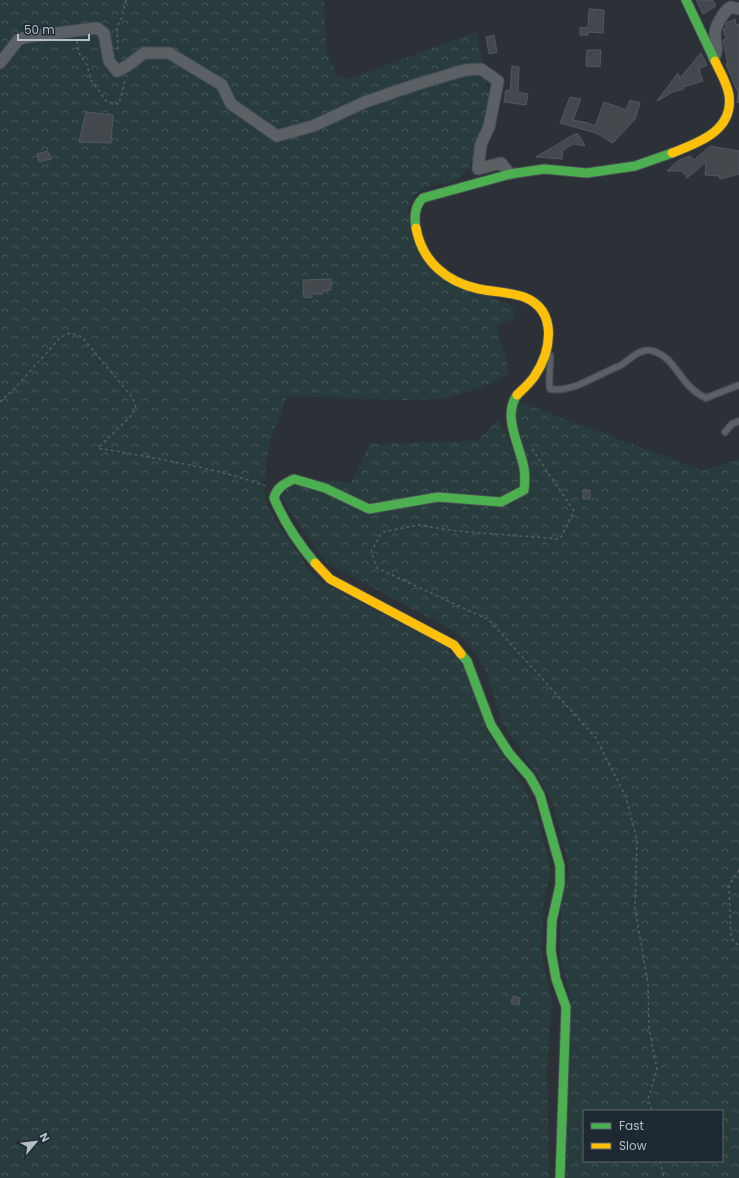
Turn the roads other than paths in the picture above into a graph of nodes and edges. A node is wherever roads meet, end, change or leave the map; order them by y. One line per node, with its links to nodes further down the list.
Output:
1 (686, 0): 3 (main road)
2 (739, 9): 3 (street)
3 (714, 58): 5 (main road)
4 (0, 63): 5 (street)
5 (510, 174): 6 (main road)
6 (550, 341): 7 (lane); 10 (main road)
7 (739, 385)
8 (739, 421): 9 (lane)
9 (725, 432)
10 (560, 1178)

